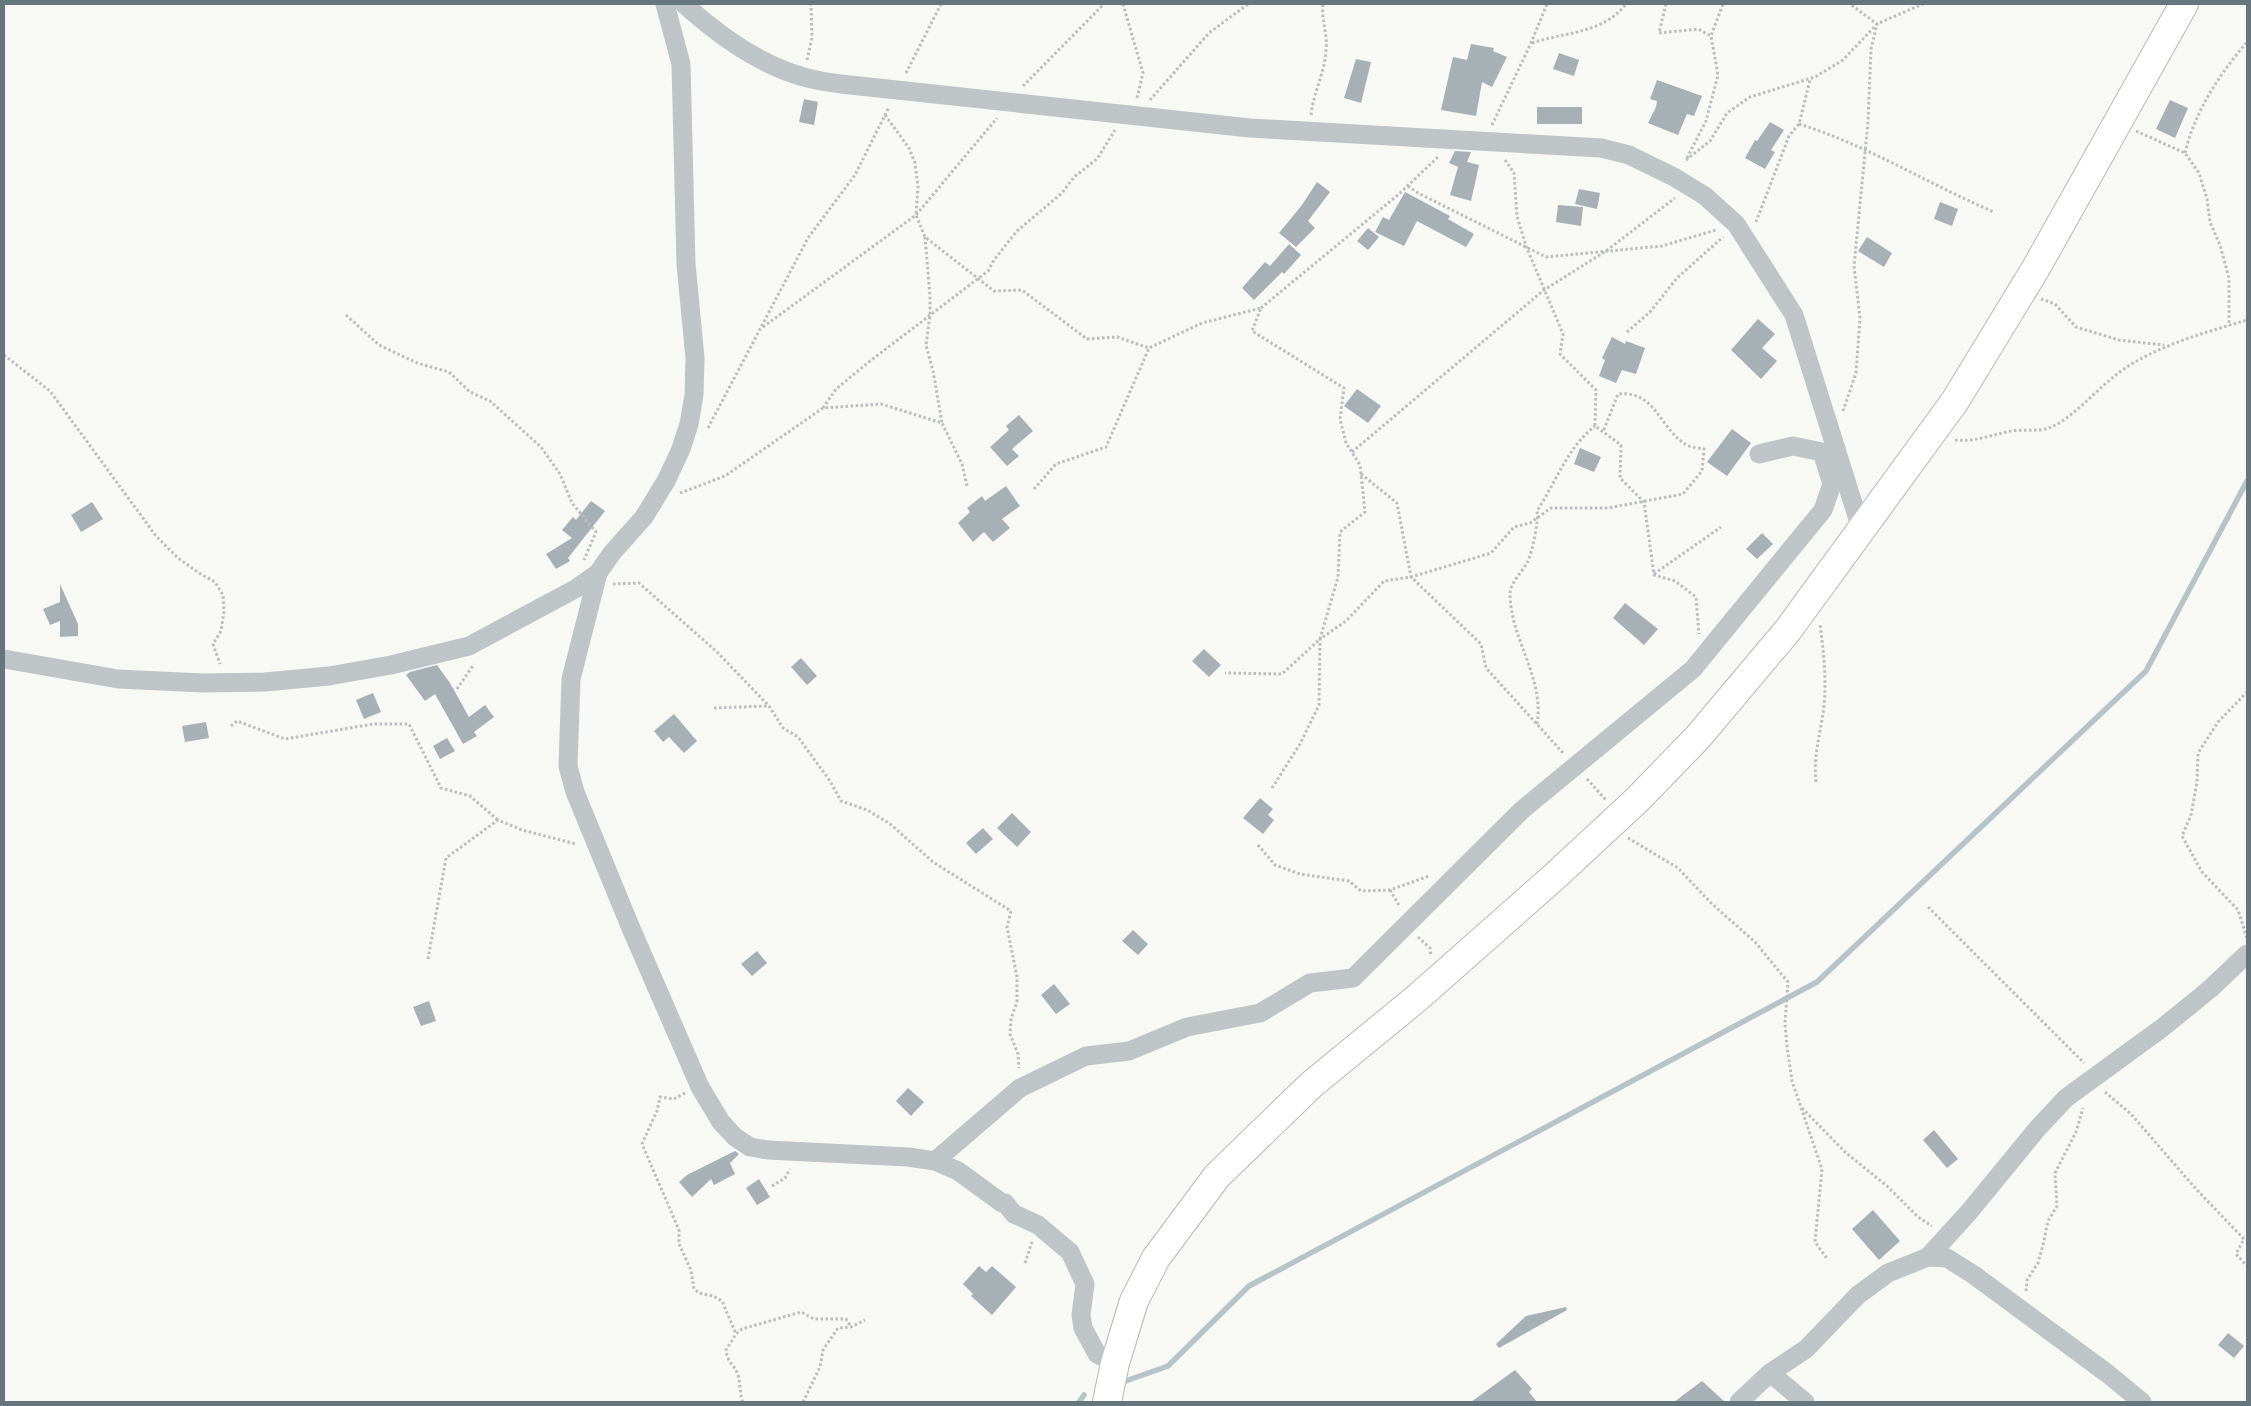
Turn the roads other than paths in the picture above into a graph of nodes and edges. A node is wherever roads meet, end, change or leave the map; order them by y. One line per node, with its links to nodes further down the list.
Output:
1 (665, 4): 6 (street)
2 (684, 4): 5 (street)
3 (2184, 4): 5 (main road)
4 (1759, 454): 9 (street)
5 (1862, 532): 11 (main road)
6 (590, 582): 7 (street); 9 (street)
7 (4, 659)
8 (2247, 954): 10 (street)
9 (935, 1161): 11 (street)
10 (1928, 1257): 12 (street); 16 (street)
11 (1115, 1363): 13 (main road)
12 (1770, 1373): 14 (street); 15 (street)
13 (1107, 1402)
14 (1739, 1402)
15 (1805, 1402)
16 (2142, 1402)

